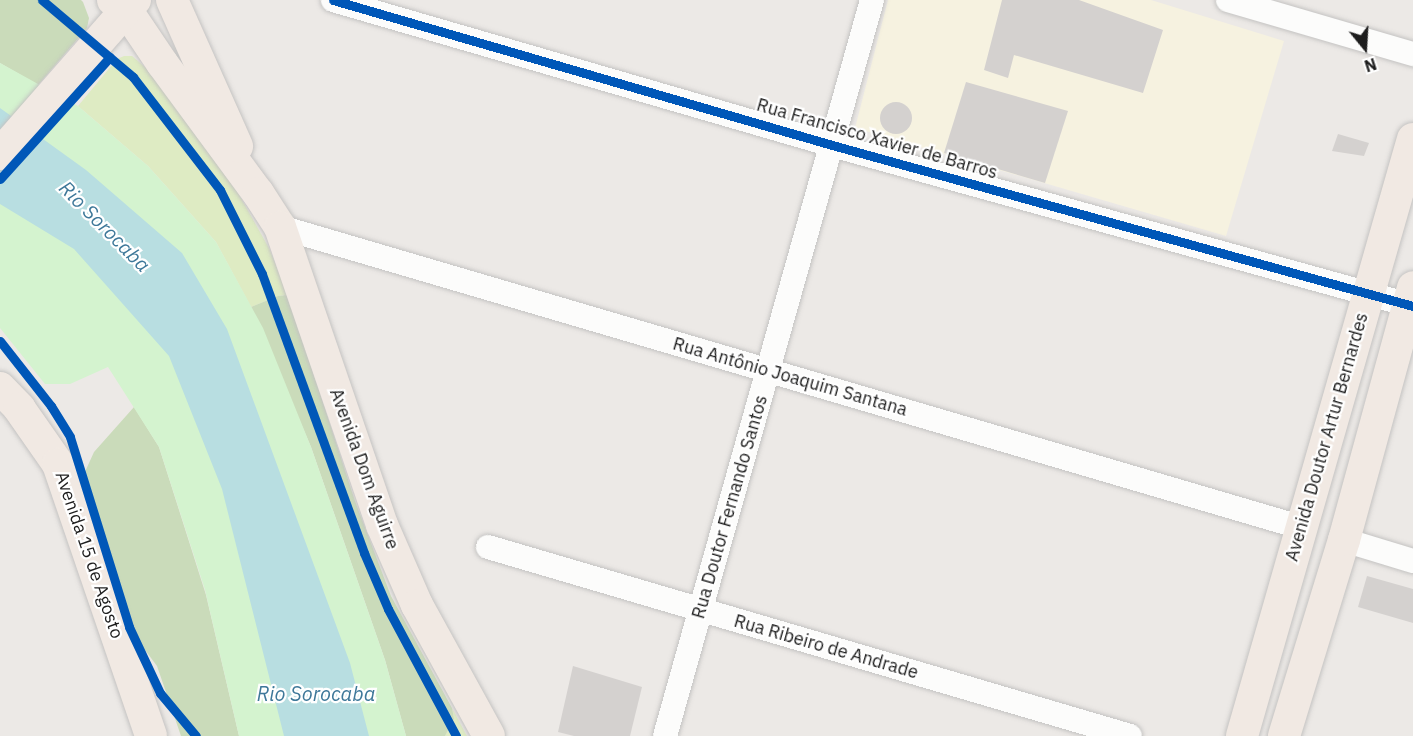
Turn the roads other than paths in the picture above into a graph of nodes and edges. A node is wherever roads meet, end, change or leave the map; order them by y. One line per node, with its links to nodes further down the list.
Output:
1 (172, 0): 10 (main road, Avenida Dom Aguirre)
2 (333, 0): 8 (street, Rua Francisco Xavier de Barros)
3 (872, 0): 8 (street, Rua Doutor Fernando Santos)
4 (1228, 0): 6 (street)
5 (125, 4): 9 (main road); 10 (main road, Avenida Dom Aguirre)
6 (1413, 54)
7 (1413, 139): 12 (main road, Avenida Doutor Artur Bernardes)
8 (832, 145): 12 (street, Rua Francisco Xavier de Barros); 14 (street, Rua Doutor Fernando Santos)
9 (0, 154)
10 (258, 193): 11 (main road, Avenida Dom Aguirre)
11 (280, 227): 14 (street, Rua Antônio Joaquim Santana); 22 (main road, Avenida Dom Aguirre)
12 (1370, 293): 13 (street, Rua Francisco Xavier de Barros); 16 (main road, Avenida Doutor Artur Bernardes)
13 (1411, 299): 17 (main road)
14 (768, 371): 16 (street, Rua Antônio Joaquim Santana); 20 (street, Rua Doutor Fernando Santos)
15 (6, 404): 21 (main road, Avenida 15 de Agosto)
16 (1300, 527): 25 (main road, Avenida Doutor Artur Bernardes)
17 (1344, 540): 19 (street); 26 (main road)
18 (488, 547): 20 (street, Rua Ribeiro de Andrade)
19 (1413, 561)
20 (701, 609): 23 (street, Rua Doutor Fernando Santos); 24 (street, Rua Ribeiro de Andrade)
21 (151, 736)
22 (489, 736)
23 (665, 736)
24 (1130, 736)
25 (1242, 736)
26 (1284, 736)

